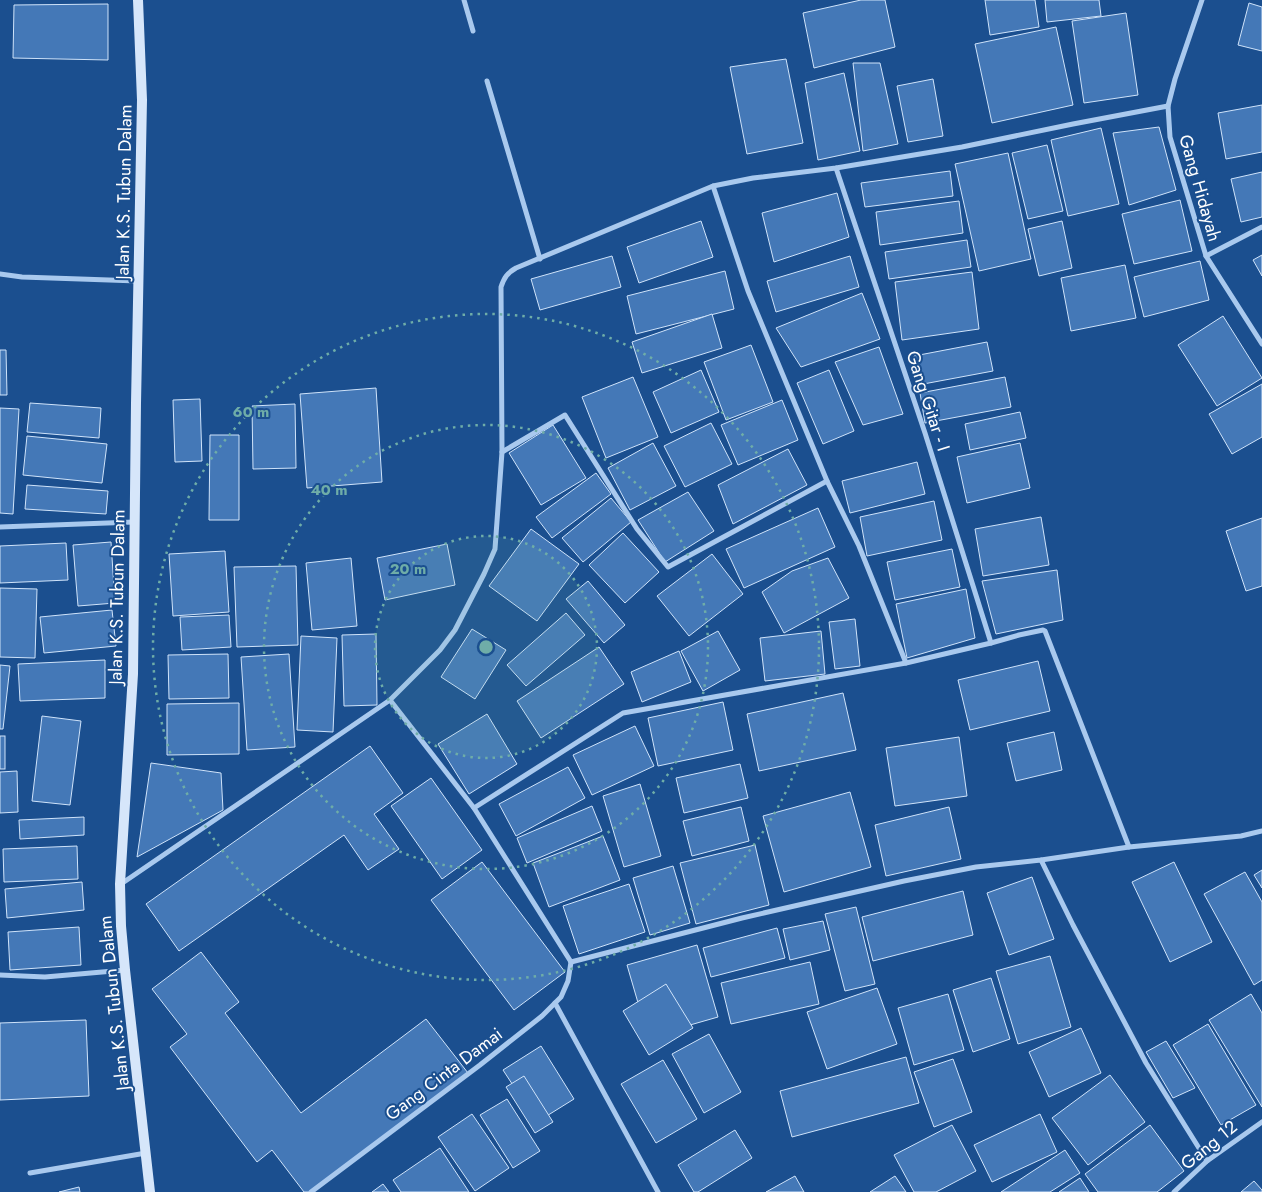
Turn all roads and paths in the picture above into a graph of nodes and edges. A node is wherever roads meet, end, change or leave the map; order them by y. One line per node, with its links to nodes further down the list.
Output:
1 (138, 0): 13 (street, Jalan K.S. Tubun Dalam)
2 (464, 0): 4 (street)
3 (1202, 0): 6 (street, Gang Hidayah)
4 (473, 31)
5 (487, 81): 11 (street)
6 (1168, 106): 7 (street); 10 (street, Gang Hidayah)
7 (836, 168): 8 (street); 19 (street, Gang Gitar - I)
8 (713, 186): 11 (street); 16 (street)
9 (1262, 227): 10 (street)
10 (1206, 256): 14 (street, Gang Hidayah)
11 (540, 259): 15 (street)
12 (0, 274): 13 (street)
13 (138, 281): 17 (street, Jalan K.S. Tubun Dalam)
14 (1262, 344)
15 (502, 452): 16 (street); 21 (street)
16 (827, 481): 20 (street)
17 (135, 522): 18 (street); 26 (street, Jalan K.S. Tubun Dalam)
18 (0, 527)
19 (991, 643): 20 (street); 24 (street)
20 (906, 662): 22 (street)
21 (390, 700): 22 (street); 26 (street)
22 (474, 808): 27 (street)
23 (1262, 831): 24 (street)
24 (1129, 847): 25 (street)
25 (1041, 860): 27 (street); 33 (street)
26 (120, 884): 28 (street, Jalan K.S. Tubun Dalam)
27 (571, 962): 30 (street, Gang Cinta Damai)
28 (125, 970): 29 (street); 32 (street, Jalan K.S. Tubun Dalam)
29 (0, 976)
30 (555, 1003): 36 (street, Gang Cinta Damai); 37 (street)
31 (1262, 1122): 33 (street, Gang 12)
32 (146, 1153): 34 (street); 35 (street, Jalan K.S. Tubun Dalam)
33 (1207, 1161): 38 (street, Gang 12)
34 (30, 1173)
35 (150, 1192)
36 (311, 1192)
37 (658, 1192)
38 (1174, 1192)

